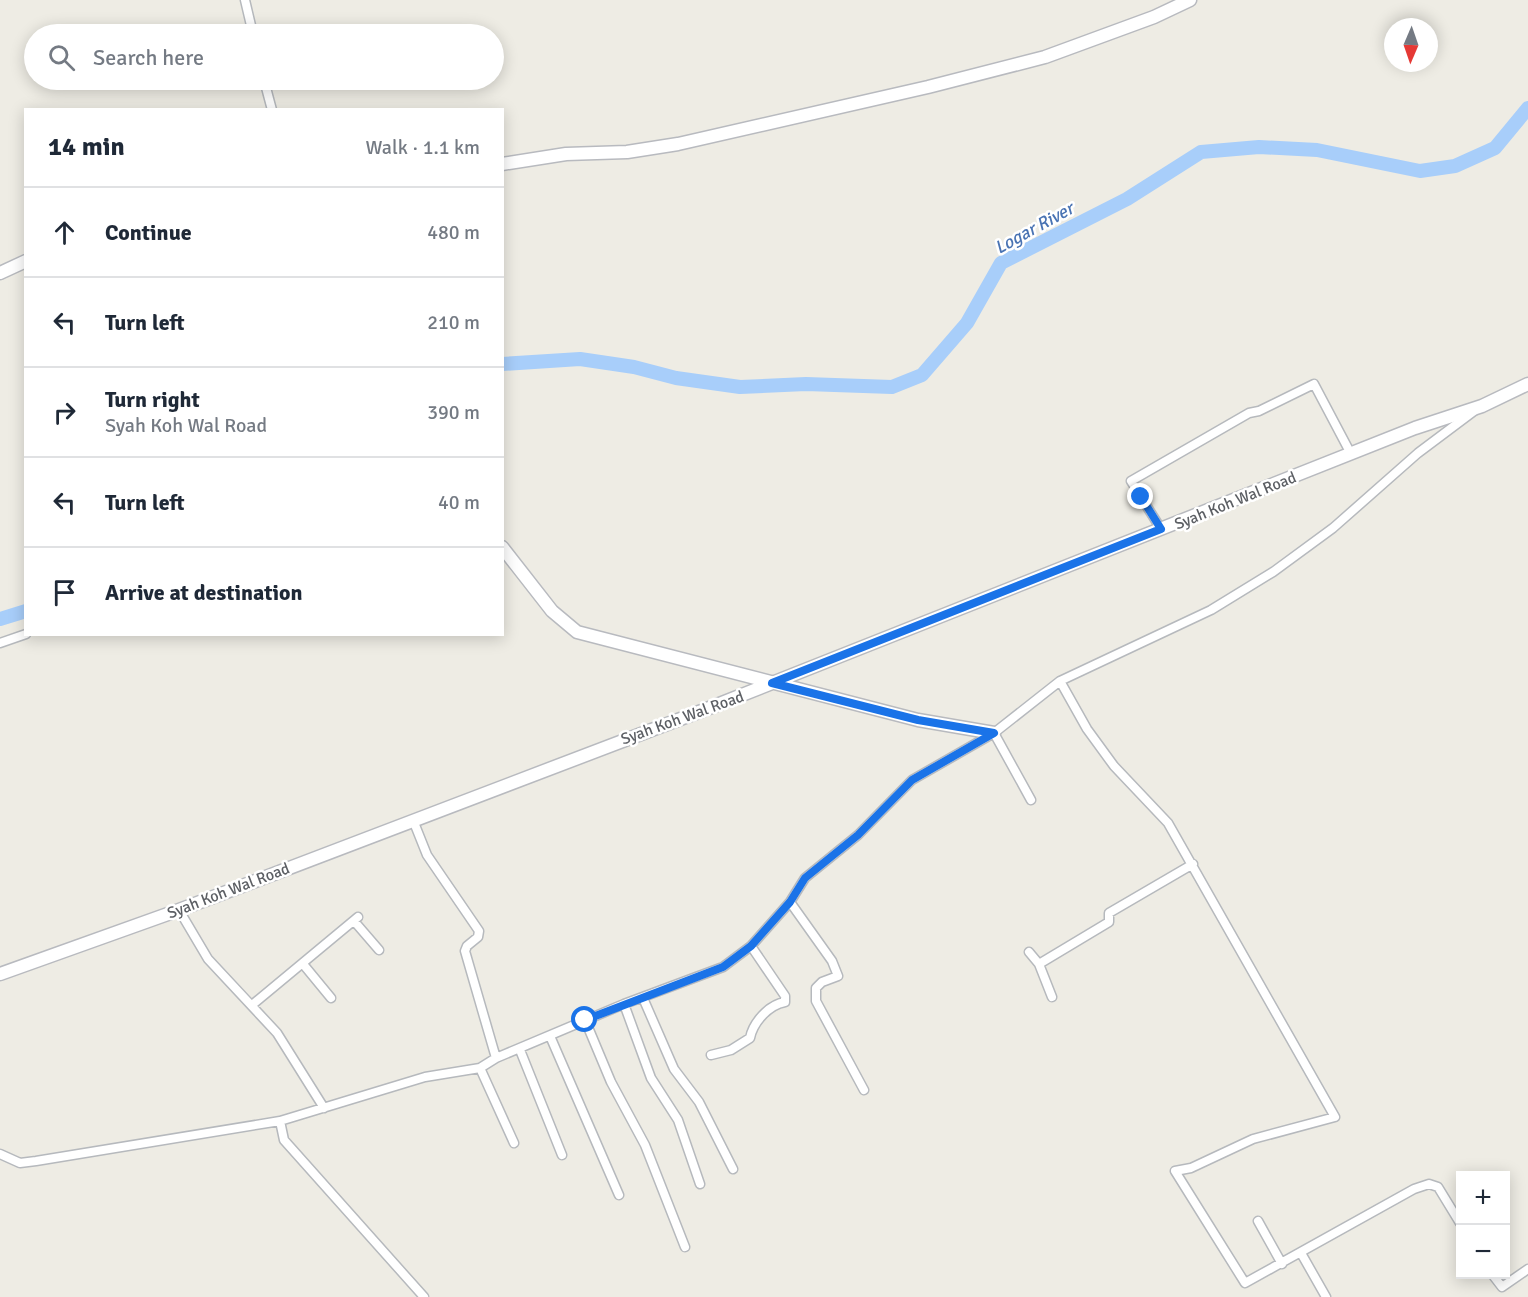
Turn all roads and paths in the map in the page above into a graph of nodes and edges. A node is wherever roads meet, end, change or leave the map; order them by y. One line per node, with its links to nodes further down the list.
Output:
1 (245, 0): 3 (street)
2 (1190, 0): 6 (street)
3 (251, 24)
4 (267, 90): 5 (street)
5 (271, 108)
6 (504, 164)
7 (24, 262): 8 (street)
8 (0, 273)
9 (1528, 384): 10 (street, Syah Koh Wal Road)
10 (1482, 406): 11 (street, Syah Koh Wal Road); 16 (street)
11 (1351, 454): 12 (street, Syah Koh Wal Road); 12 (street)
12 (1161, 529): 17 (street, Syah Koh Wal Road)
13 (504, 551): 17 (street)
14 (24, 635): 15 (street)
15 (0, 643)
16 (1060, 681): 18 (street); 21 (street)
17 (772, 683): 18 (street); 20 (street, Syah Koh Wal Road)
18 (994, 733): 19 (street); 22 (street)
19 (1031, 800)
20 (413, 820): 23 (street, Syah Koh Wal Road); 39 (street)
21 (1193, 864): 28 (street); 54 (street)
22 (790, 902): 24 (street); 41 (street)
23 (178, 910): 29 (street, Syah Koh Wal Road); 34 (street)
24 (751, 946): 32 (street); 38 (street)
25 (379, 950): 27 (street)
26 (1029, 952): 28 (street)
27 (303, 964): 31 (street); 34 (street)
28 (1039, 964): 30 (street)
29 (0, 974)
30 (1052, 997)
31 (331, 998)
32 (643, 998): 33 (street); 47 (street)
33 (624, 1004): 35 (street); 48 (street)
34 (252, 1005): 42 (street)
35 (585, 1020): 36 (street); 52 (street)
36 (550, 1036): 37 (street); 49 (street)
37 (520, 1050): 39 (street); 46 (street)
38 (711, 1055)
39 (496, 1058): 40 (street)
40 (480, 1068): 42 (street); 44 (street)
41 (864, 1090)
42 (324, 1108): 43 (street)
43 (280, 1121): 45 (street); 57 (street)
44 (514, 1143)
45 (0, 1154)
46 (562, 1155)
47 (733, 1169)
48 (700, 1185)
49 (619, 1195)
50 (1456, 1215): 53 (street)
51 (1258, 1221): 54 (street)
52 (684, 1247)
53 (1301, 1253): 54 (street); 58 (street)
54 (1282, 1264)
55 (1528, 1269): 56 (street)
56 (1495, 1279)
57 (424, 1297)
58 (1326, 1297)

